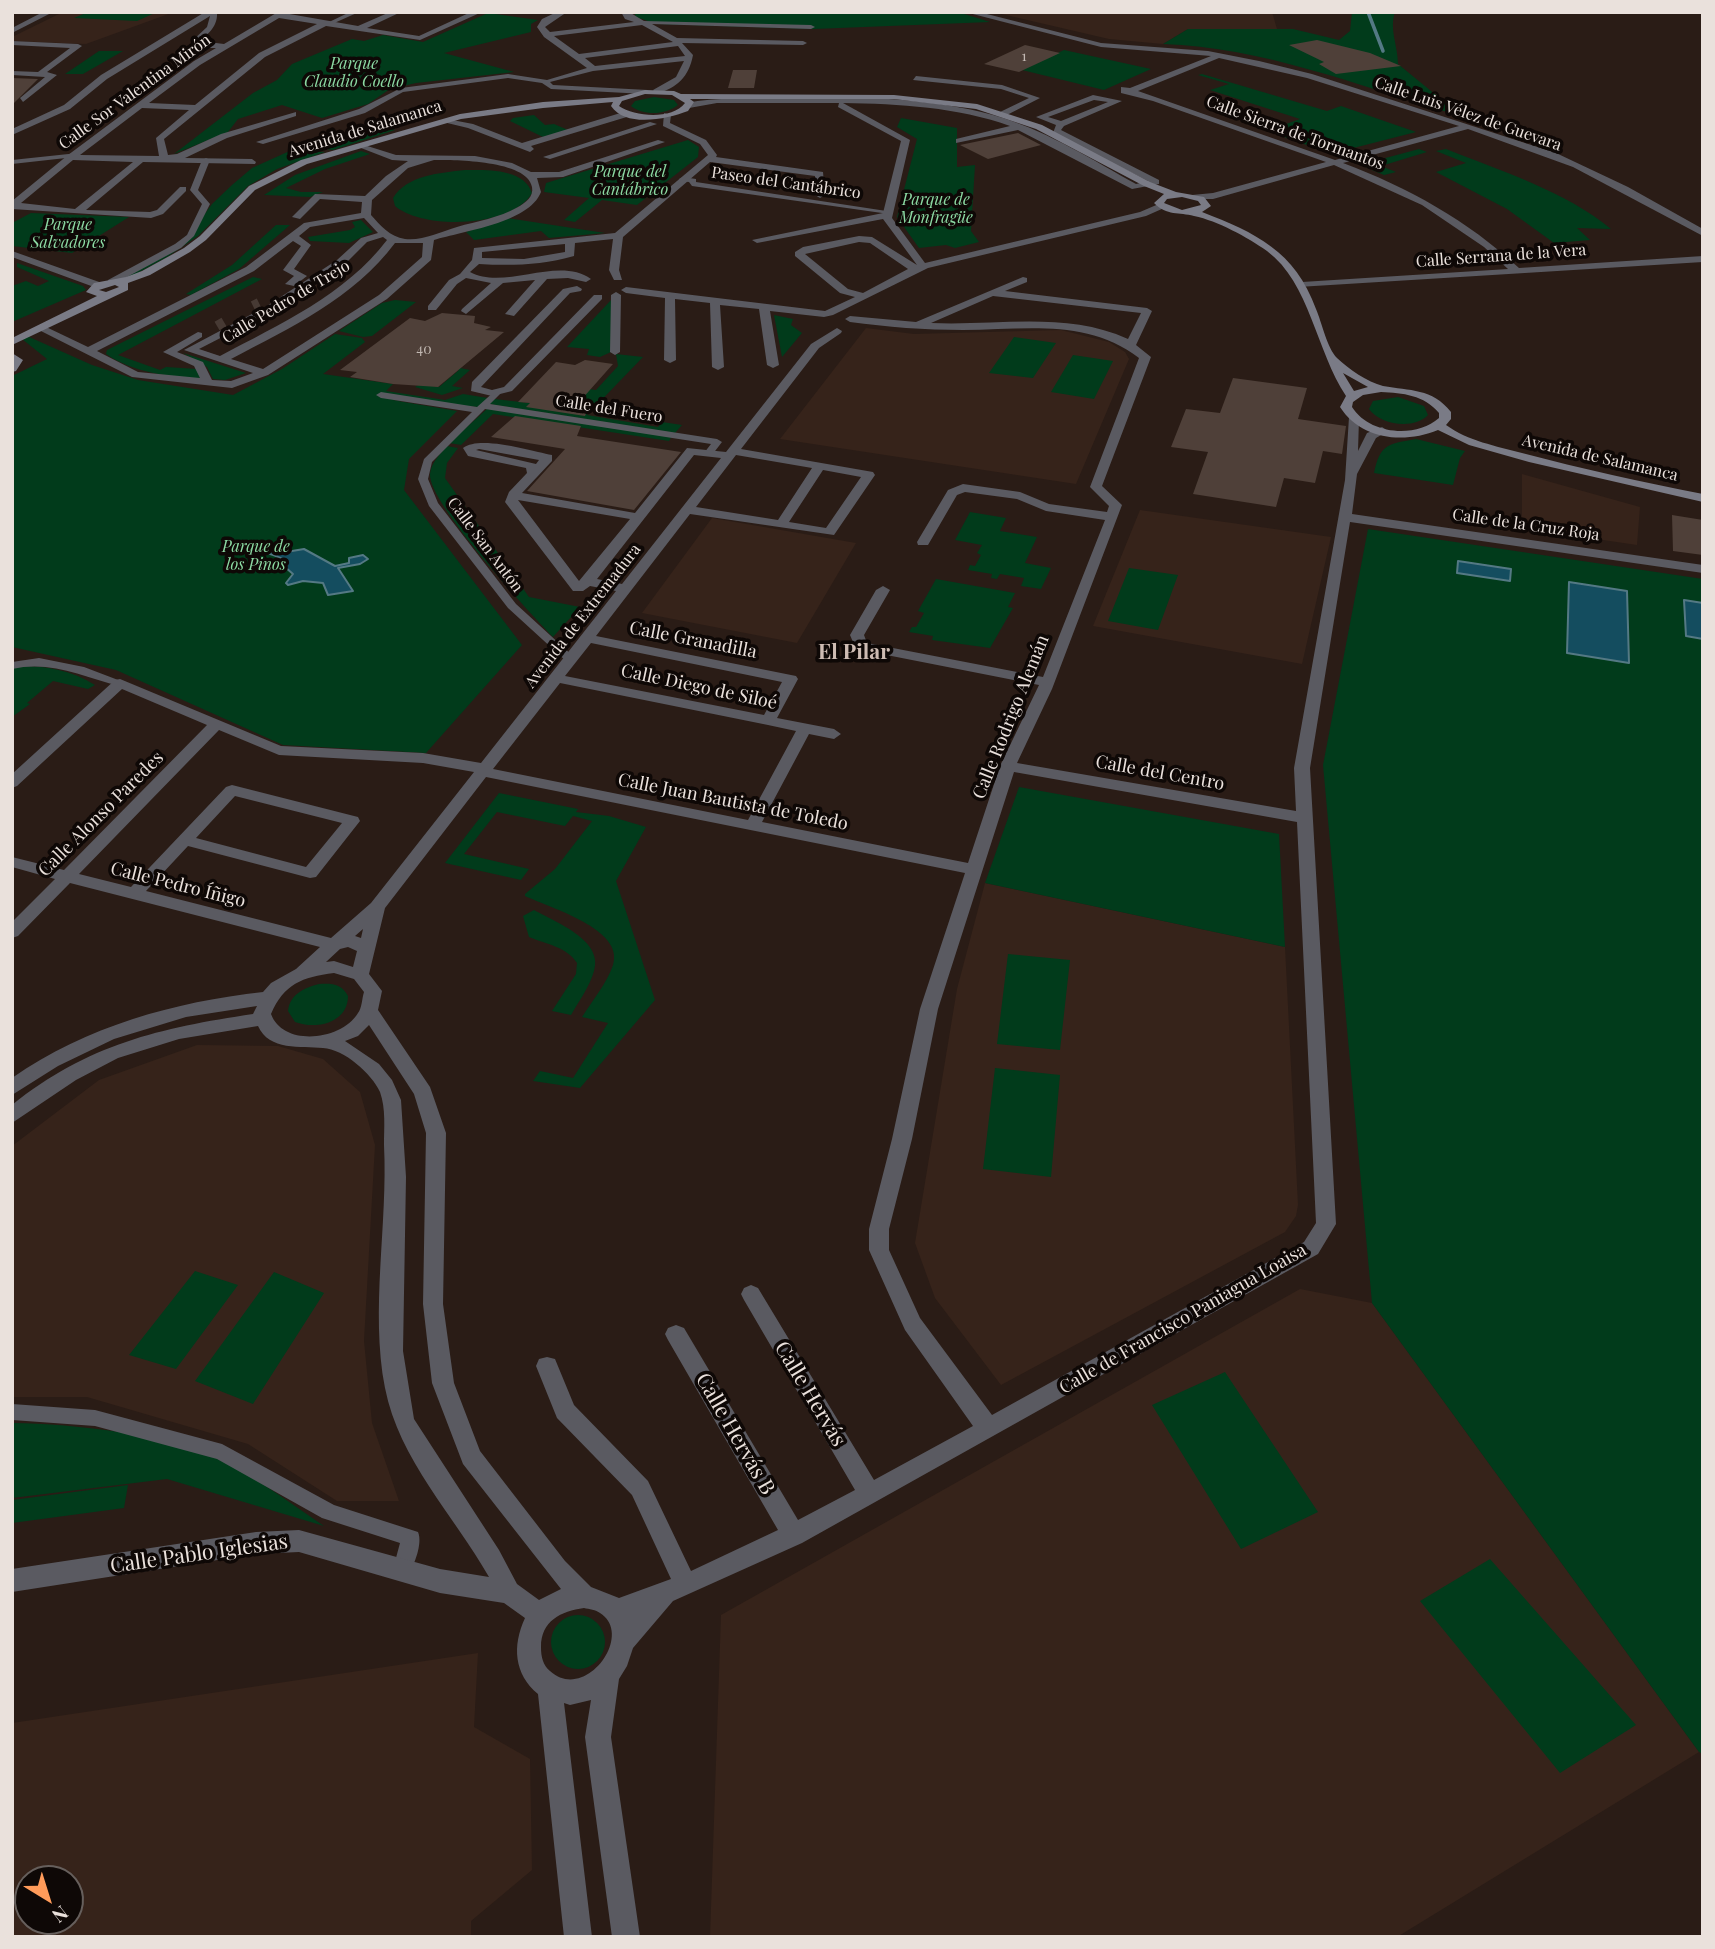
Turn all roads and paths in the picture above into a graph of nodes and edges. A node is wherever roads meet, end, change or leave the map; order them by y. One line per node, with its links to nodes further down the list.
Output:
1 (49, 12): 15 (street)
2 (211, 12): 20 (street); 54 (street)
3 (355, 12): 11 (street)
4 (397, 12): 14 (street)
5 (478, 12): 14 (street)
6 (563, 12): 16 (street)
7 (625, 12): 12 (street)
8 (969, 12): 22 (street)
9 (980, 12): 22 (street)
10 (281, 14): 11 (street); 20 (street, Calle Sor Valentina Mirón)
11 (327, 23): 14 (street); 41 (street)
12 (644, 23): 13 (street); 16 (street); 17 (street)
13 (811, 27)
14 (360, 28)
15 (12, 31)
16 (547, 35): 21 (street)
17 (676, 42): 19 (street); 21 (street); 23 (street)
18 (12, 43): 26 (street)
19 (803, 43)
20 (224, 46): 40 (street, Calle Sor Valentina Mirón)
21 (581, 56): 24 (street)
22 (1208, 56): 30 (street); 51 (street, Calle Luis Vélez de Guevara)
23 (689, 58): 24 (street); 29 (street)
24 (593, 69): 28 (street)
25 (12, 73): 26 (street)
26 (40, 74): 35 (street)
27 (916, 78): 44 (street)
28 (544, 81): 31 (street); 59 (street)
29 (671, 90): 31 (main road); 37 (main road)
30 (1127, 90): 33 (street); 75 (street, Calle Sierra de Tormantos)
31 (630, 92): 39 (main road)
32 (825, 96): 37 (main road); 38 (street); 44 (main road)
33 (1104, 99): 48 (street); 48 (street)
34 (12, 100): 35 (street)
35 (23, 100): 36 (street)
36 (45, 100)
37 (687, 101): 38 (street); 45 (main road)
38 (836, 102): 52 (street); 89 (street)
39 (617, 103): 43 (main road); 47 (main road, Avenida de Salamanca); 113 (main road, Avenida de Salamanca)
40 (140, 105): 41 (street); 64 (street, Calle Sor Valentina Mirón)
41 (195, 108): 56 (street)
42 (293, 114): 55 (street)
43 (627, 114): 46 (main road); 63 (street)
44 (1003, 114): 50 (main road)
45 (667, 115): 46 (main road); 60 (street)
46 (646, 116): 49 (street)
47 (447, 122): 62 (main road, Avenida de Salamanca); 63 (street)
48 (1054, 122): 50 (street); 80 (street)
49 (653, 124): 53 (street); 57 (street)
50 (1035, 126): 80 (main road)
51 (1467, 126): 75 (street); 92 (street, Calle Luis Vélez de Guevara)
52 (1019, 127): 58 (street); 80 (street)
53 (631, 131): 57 (street); 66 (street)
54 (12, 132)
55 (224, 136): 59 (street); 65 (street)
56 (160, 138): 65 (street); 65 (street)
57 (674, 141): 60 (street); 78 (street)
58 (960, 141)
59 (260, 142): 61 (street)
60 (703, 142): 69 (street)
61 (286, 146)
62 (364, 146): 67 (street); 113 (main road, Avenida de Salamanca)
63 (522, 146): 66 (street)
64 (73, 156): 70 (street); 73 (street); 87 (street, Calle Sor Valentina Mirón)
65 (164, 157): 70 (street); 71 (street)
66 (547, 157): 78 (street)
67 (395, 158): 68 (street); 76 (street)
68 (419, 159): 76 (street); 78 (street)
69 (708, 159): 77 (street); 79 (street)
70 (141, 160): 88 (street)
71 (206, 160): 74 (street); 113 (street)
72 (821, 160): 77 (street)
73 (12, 162)
74 (252, 162)
75 (1337, 162): 85 (street); 106 (street, Calle Sierra de Tormantos)
76 (397, 168): 84 (street)
77 (820, 174): 82 (street)
78 (532, 175): 100 (street)
79 (683, 179): 89 (street, Paseo del Cantábrico); 95 (street)
80 (1147, 184): 83 (main road); 86 (main road)
81 (183, 188): 88 (street)
82 (820, 195)
83 (1175, 195): 85 (main road); 86 (main road)
84 (367, 199): 90 (street); 91 (street)
85 (1202, 203): 86 (main road); 114 (main road)
86 (1164, 204): 105 (street)
87 (13, 205): 88 (street)
88 (77, 212)
89 (889, 213): 98 (street); 105 (street)
90 (366, 215): 93 (street); 94 (street)
91 (297, 217)
92 (1703, 233)
93 (293, 236): 145 (street); 155 (street)
94 (388, 236): 99 (street); 103 (street, Calle Pedro de Trejo); 104 (street)
95 (618, 236): 97 (street); 107 (street)
96 (430, 239): 99 (street); 100 (street); 122 (street)
97 (570, 240): 100 (street); 100 (street)
98 (757, 240)
99 (414, 242): 103 (street)
100 (467, 245): 108 (street)
101 (12, 254): 115 (street)
102 (1703, 259): 106 (street, Calle Serrana de la Vera)
103 (378, 260): 104 (street); 117 (street, Calle Pedro de Trejo)
104 (341, 262): 126 (street)
105 (919, 268): 123 (street); 123 (street)
106 (1516, 270): 114 (street, Calle Serrana de la Vera)
107 (616, 274): 110 (street); 118 (street)
108 (465, 275): 111 (street); 127 (street)
109 (542, 277): 110 (street); 111 (street); 133 (street)
110 (594, 278): 116 (street)
111 (500, 280): 129 (street)
112 (1023, 280): 119 (street)
113 (116, 284): 115 (main road, Avenida de Salamanca); 120 (main road, Avenida de Salamanca)
114 (1302, 285): 147 (main road)
115 (95, 289): 120 (main road, Avenida de Salamanca); 138 (main road, Avenida de Salamanca)
116 (577, 289): 124 (street); 157 (street)
117 (340, 291): 122 (street); 131 (street, Calle Pedro de Trejo)
118 (621, 292): 121 (street); 124 (street); 146 (street)
119 (991, 293): 136 (street); 142 (street)
120 (107, 295): 137 (main road, Avenida de Salamanca)
121 (670, 295): 125 (street); 150 (street)
122 (368, 296): 143 (street)
123 (861, 296): 134 (street)
124 (598, 297): 157 (street)
125 (715, 300): 128 (street); 152 (street)
126 (274, 306): 131 (street); 149 (street)
127 (432, 307)
128 (764, 308): 130 (street); 151 (street)
129 (466, 311)
130 (795, 311): 132 (street); 135 (street)
131 (303, 313): 140 (street, Calle Pedro de Trejo)
132 (827, 313): 134 (street); 135 (street)
133 (510, 314)
134 (850, 317): 136 (street); 139 (street, Avenida de Extremadura)
135 (813, 325): 139 (street); 144 (street)
136 (914, 326): 142 (street)
137 (40, 328): 141 (main road, Avenida de Salamanca); 145 (street)
138 (12, 331)
139 (837, 331): 144 (street, Avenida de Extremadura)
140 (261, 339): 143 (street); 149 (street, Calle Pedro de Trejo)
141 (12, 342)
142 (1131, 345): 175 (street)
143 (306, 346): 154 (street)
144 (815, 346): 167 (street, Avenida de Extremadura)
145 (87, 352): 155 (street)
146 (615, 352)
147 (1327, 355): 156 (main road); 159 (main road)
148 (12, 356): 153 (main road)
149 (221, 360): 154 (street)
150 (670, 360)
151 (773, 365)
152 (718, 367)
153 (12, 369)
154 (264, 373): 155 (street)
155 (208, 383)
156 (1381, 389): 159 (main road); 162 (main road)
157 (496, 393): 160 (street, Calle San Antón)
158 (381, 395): 160 (street)
159 (1352, 396): 161 (main road)
160 (482, 408): 166 (street, Calle del Fuero); 184 (street, Calle San Antón)
161 (1353, 419): 163 (main road, Avenida de Salamanca); 170 (street)
162 (1440, 426): 164 (main road); 165 (main road, Avenida de Salamanca)
163 (1382, 431): 164 (main road, Avenida de Salamanca); 170 (street)
164 (1423, 433): 165 (main road, Avenida de Salamanca)
165 (1491, 448): 172 (main road, Avenida de Salamanca)
166 (709, 453): 167 (street); 174 (street)
167 (733, 454): 168 (street); 173 (street, Avenida de Extremadura)
168 (820, 466): 173 (street); 177 (street)
169 (533, 474): 169 (street); 171 (street)
170 (1351, 480): 176 (street, Calle de Francisco Paniagua Loaisa)
171 (513, 495): 174 (street); 180 (street)
172 (1703, 498)
173 (689, 510): 181 (street, Avenida de Extremadura)
174 (638, 517): 180 (street)
175 (1112, 517): 178 (street); 187 (street, Calle Rodrigo Alemán)
176 (1345, 517): 179 (street, Calle de la Cruz Roja); 196 (street, Calle de Francisco Paniagua Loaisa)
177 (792, 525)
178 (923, 542)
179 (1703, 569)
180 (588, 581): 181 (street)
181 (625, 589): 183 (street, Avenida de Extremadura)
182 (883, 590): 187 (street)
183 (587, 638): 184 (street, Avenida de Extremadura); 189 (street, Calle Granadilla)
184 (570, 659): 186 (street, Avenida de Extremadura)
185 (12, 666): 188 (street)
186 (556, 678): 189 (street, Calle Diego de Siloé); 194 (street, Avenida de Extremadura)
187 (1047, 682): 193 (street, Calle Rodrigo Alemán)
188 (120, 683): 190 (street, Calle Juan Bautista de Toledo); 195 (street)
189 (768, 721): 191 (street, Calle Diego de Siloé)
190 (217, 724): 194 (street, Calle Juan Bautista de Toledo); 201 (street, Calle Alonso Paredes)
191 (805, 728): 192 (street, Calle Diego de Siloé); 197 (street)
192 (834, 734)
193 (1008, 766): 196 (street, Calle del Centro); 200 (street, Calle Rodrigo Alemán)
194 (484, 770): 197 (street, Calle Juan Bautista de Toledo); 203 (street, Avenida de Extremadura)
195 (12, 783)
196 (1305, 818): 219 (street, Calle de Francisco Paniagua Loaisa)
197 (751, 825): 200 (street, Calle Juan Bautista de Toledo)
198 (185, 840): 198 (street); 202 (street)
199 (12, 862): 201 (street, Calle Pedro Íñigo)
200 (975, 870): 219 (street, Calle Rodrigo Alemán)
201 (66, 876): 202 (street, Calle Pedro Íñigo); 204 (street, Calle Alonso Paredes)
202 (135, 893): 205 (street, Calle Pedro Íñigo)
203 (377, 907): 205 (street); 206 (street)
204 (12, 932)
205 (334, 945): 206 (street, Calle Pedro Íñigo); 207 (street)
206 (366, 950): 208 (street)
207 (303, 972): 208 (street); 209 (street)
208 (360, 975): 210 (street)
209 (268, 998): 211 (street); 213 (street)
210 (369, 1011): 212 (street); 226 (street)
211 (264, 1018): 212 (street); 214 (street)
212 (327, 1041): 225 (street)
213 (12, 1088)
214 (12, 1116)
215 (751, 1294): 220 (street, Calle Hervás)
216 (676, 1334): 221 (street, Calle Hervás B)
217 (547, 1366): 224 (street)
218 (12, 1412): 222 (street)
219 (989, 1429): 220 (street, Calle de Francisco Paniagua Loaisa)
220 (870, 1494): 221 (street, Calle de Francisco Paniagua Loaisa)
221 (794, 1535): 224 (street, Calle de Francisco Paniagua Loaisa)
222 (402, 1569): 223 (street, Calle Pablo Iglesias); 225 (street, Calle Pablo Iglesias)
223 (12, 1581)
224 (674, 1590): 227 (street, Calle de Francisco Paniagua Loaisa); 229 (street, Calle de Francisco Paniagua Loaisa)
225 (509, 1592): 228 (street, Calle Pablo Iglesias)
226 (584, 1596): 227 (street); 228 (street)
227 (616, 1611): 229 (street)
228 (540, 1615): 231 (street)
229 (624, 1640): 230 (street)
230 (607, 1677): 231 (street); 233 (street)
231 (550, 1687): 232 (street)
232 (578, 1937)
233 (626, 1937)

